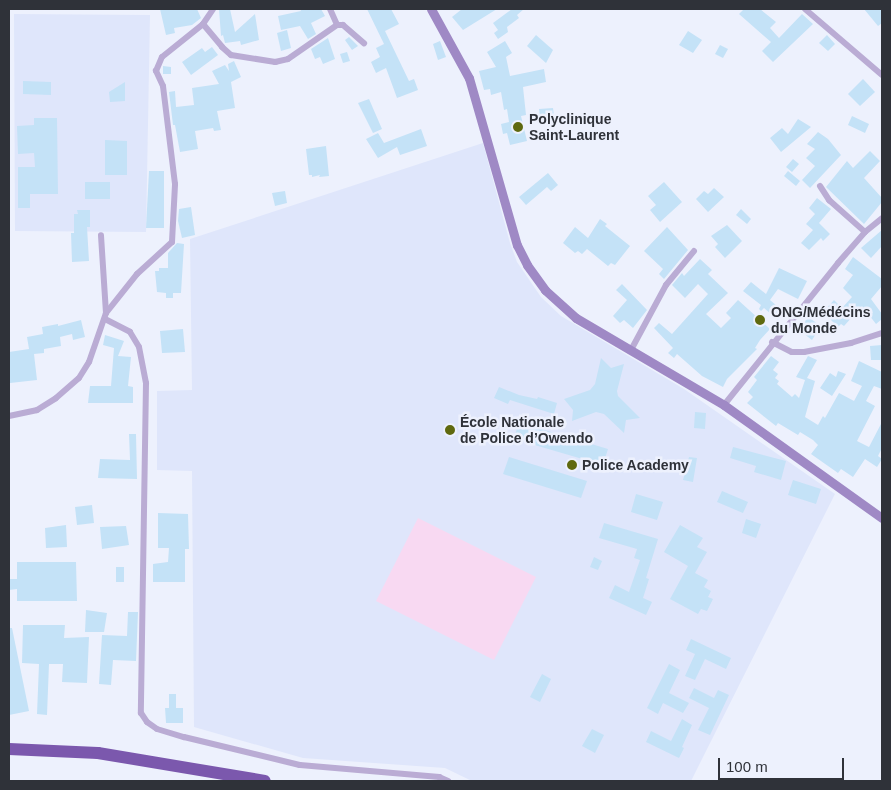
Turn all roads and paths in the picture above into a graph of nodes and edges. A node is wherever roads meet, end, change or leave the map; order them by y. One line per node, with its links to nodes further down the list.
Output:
1 (213, 9): 5 (street)
2 (330, 9): 6 (street)
3 (432, 9): 17 (street)
4 (805, 9): 8 (street)
5 (202, 24): 6 (street); 14 (street)
6 (337, 26): 7 (street)
7 (364, 43)
8 (882, 75)
9 (820, 186): 11 (street)
10 (882, 218): 11 (street)
11 (865, 232): 16 (street)
12 (101, 235): 14 (street)
13 (694, 251): 17 (street)
14 (105, 316): 19 (street); 23 (street)
15 (882, 333): 16 (street)
16 (772, 342): 18 (street)
17 (631, 350): 18 (street)
18 (724, 405): 20 (street)
19 (9, 416)
20 (882, 518)
21 (9, 748): 22 (highway)
22 (265, 781)
23 (448, 781)

